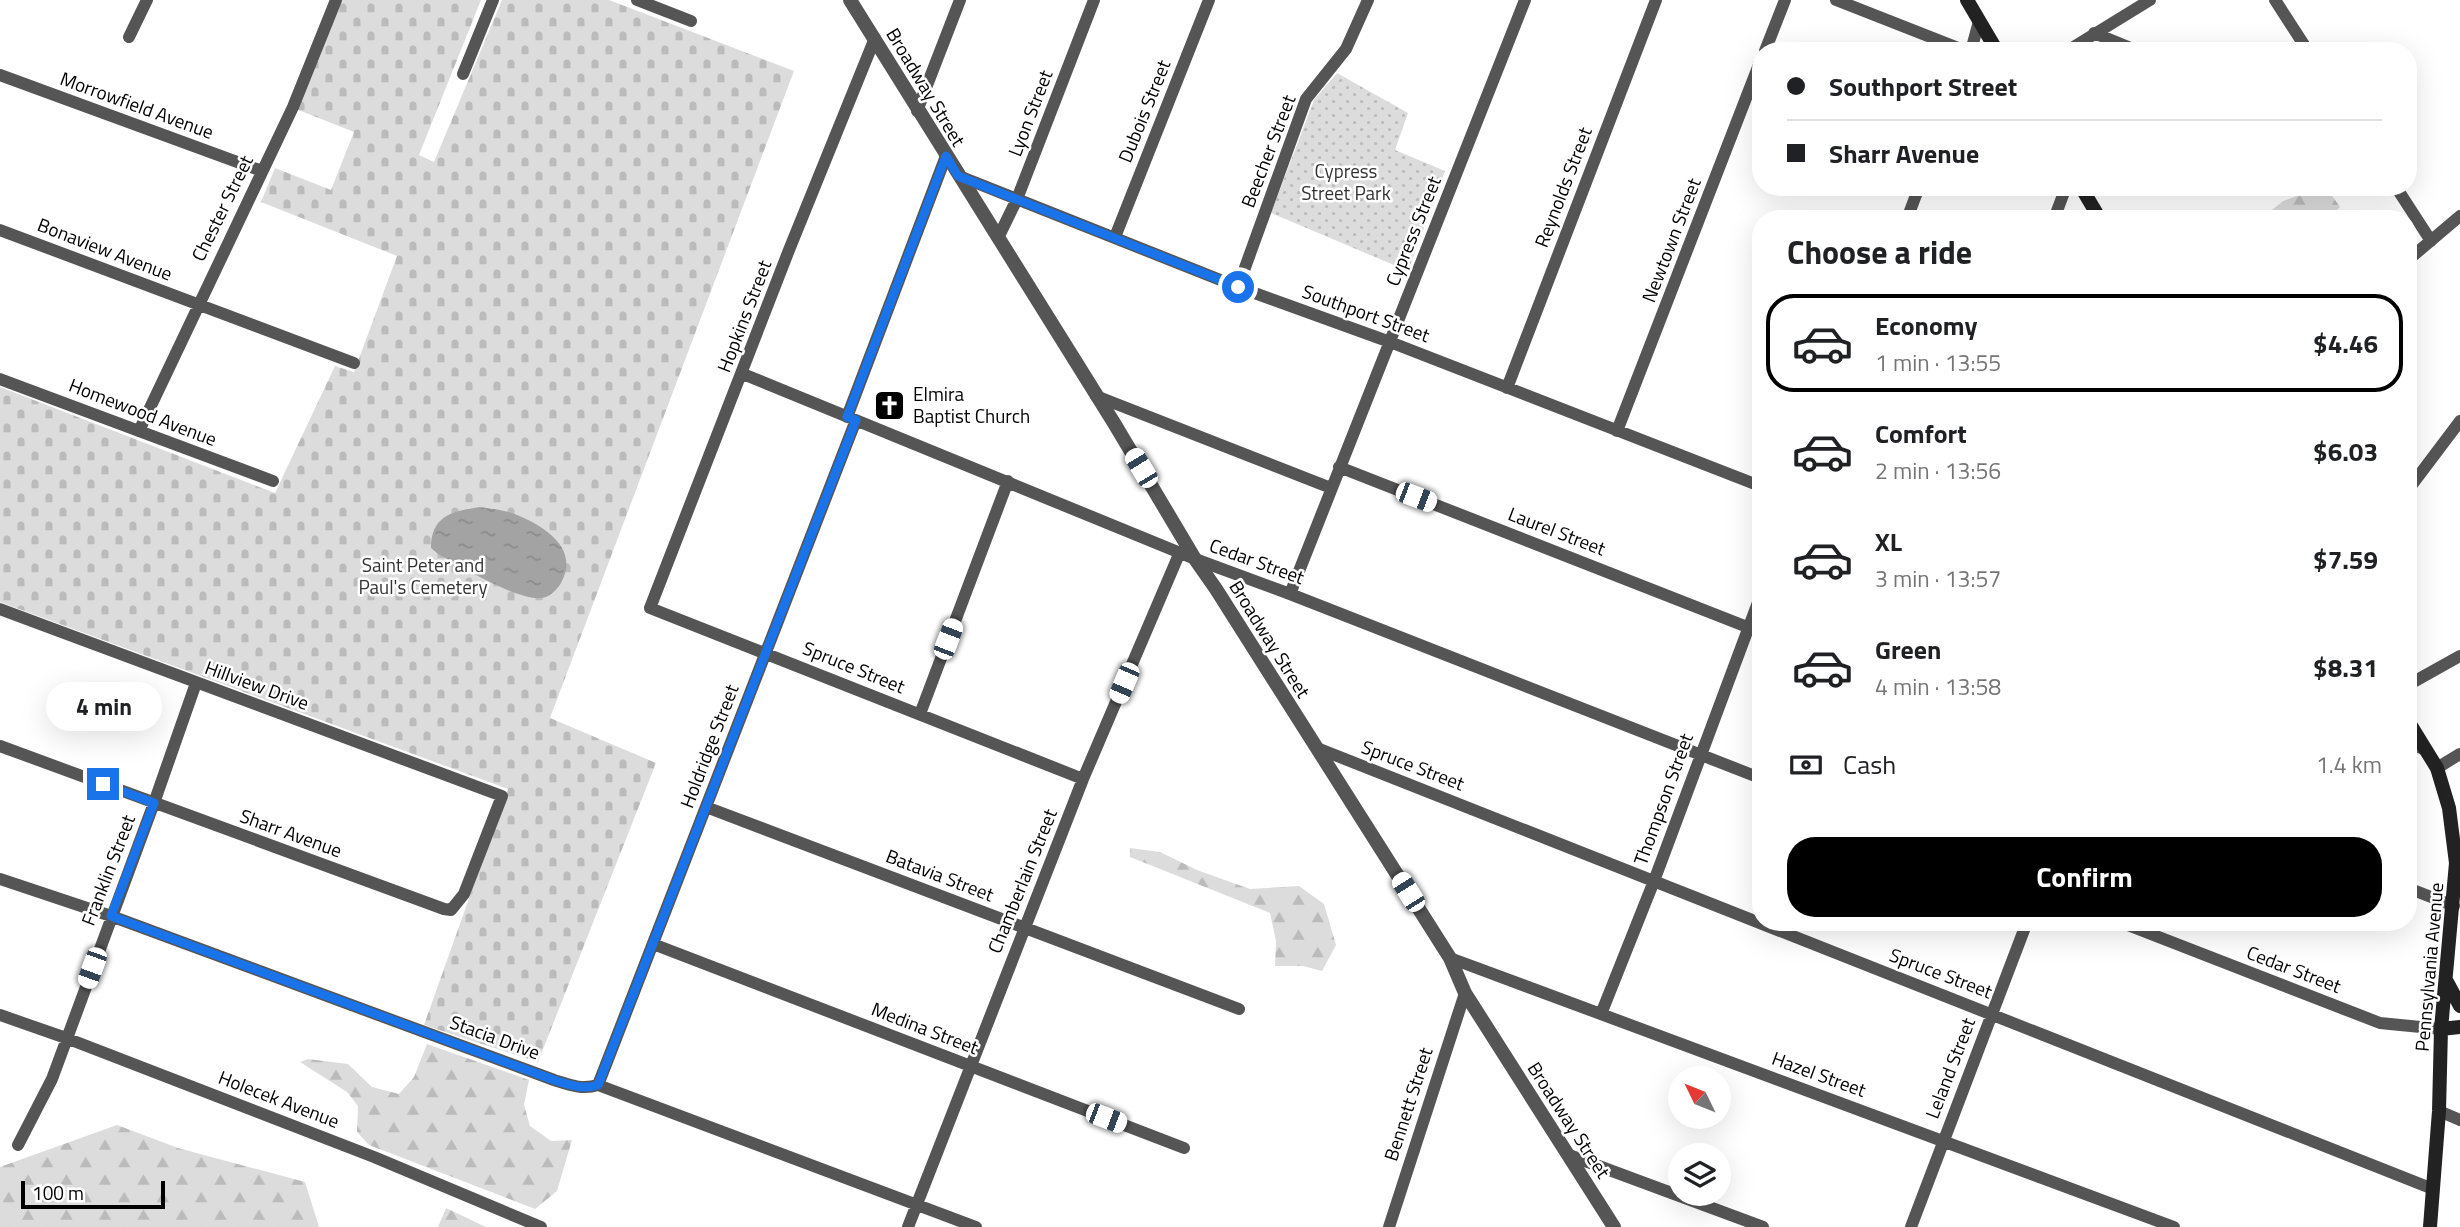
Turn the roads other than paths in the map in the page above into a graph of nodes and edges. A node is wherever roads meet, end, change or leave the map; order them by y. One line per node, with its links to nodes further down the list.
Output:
1 (147, 0): 20 (street)
2 (336, 0): 34 (street, Chester Street)
3 (493, 0): 29 (street)
4 (637, 0): 17 (street)
5 (849, 0): 21 (street, Broadway Street)
6 (960, 0): 32 (street)
7 (1094, 0): 36 (street, Lyon Street)
8 (1209, 0): 40 (street, Dubois Street)
9 (1368, 0): 44 (street, Beecher Street)
10 (1525, 0): 46 (street, Cypress Street)
11 (1656, 0): 50 (street, Reynolds Street)
12 (1785, 0): 22 (street)
13 (1836, 0): 23 (street)
14 (1967, 0): 18 (main road)
15 (2150, 0): 19 (street)
16 (2275, 0): 28 (street)
17 (691, 21)
18 (1979, 21): 24 (street); 25 (main road)
19 (2094, 33): 26 (street); 27 (street)
20 (129, 37)
21 (874, 38): 32 (street, Broadway Street); 48 (street, Hopkins Street)
22 (1769, 42)
23 (1946, 42)
24 (1972, 42)
25 (1992, 42)
26 (2080, 42)
27 (2116, 42)
28 (2302, 42)
29 (463, 74)
30 (0, 75): 34 (street, Morrowfield Avenue)
31 (1752, 83): 55 (street, Newtown Street)
32 (918, 111): 33 (street, Broadway Street)
33 (946, 156): 35 (street, Broadway Street); 52 (street, Holdridge Street)
34 (262, 171): 45 (street, Chester Street)
35 (958, 176): 36 (street, Southport Street); 41 (street, Broadway Street)
36 (1017, 199): 40 (street, Southport Street); 41 (street, Lyon Street)
37 (2460, 216): 42 (street)
38 (2417, 219): 42 (street)
39 (0, 230): 45 (street, Bonaview Avenue)
40 (1115, 237): 44 (street, Southport Street)
41 (998, 238): 51 (street, Broadway Street)
42 (2431, 241): 43 (street)
43 (2417, 253)
44 (1238, 287): 46 (street, Southport Street)
45 (197, 304): 47 (street, Bonaview Avenue); 54 (street, Chester Street)
46 (1390, 342): 50 (street, Southport Street); 56 (street, Cypress Street)
47 (354, 363)
48 (743, 374): 52 (street, Cedar Street); 65 (street, Hopkins Street)
49 (0, 379): 54 (street, Homewood Avenue)
50 (1507, 388): 55 (street, Southport Street)
51 (1097, 396): 61 (street); 63 (street, Broadway Street)
52 (851, 419): 59 (street, Cedar Street); 69 (street, Holdridge Street)
53 (2460, 421): 57 (street)
54 (139, 431): 58 (street, Homewood Avenue)
55 (1617, 431): 60 (street, Southport Street)
56 (1339, 467): 61 (street, Cypress Street); 67 (street, Laurel Street)
57 (2417, 478)
58 (273, 481)
59 (1008, 481): 62 (street, Cedar Street); 73 (street)
60 (1752, 483)
61 (1331, 488): 64 (street, Cypress Street)
62 (1180, 552): 63 (street, Cedar Street); 83 (street, Chamberlain Street)
63 (1195, 559): 64 (street, Cedar Street); 77 (street, Broadway Street)
64 (1290, 594): 79 (street, Cedar Street)
65 (650, 608): 69 (street, Spruce Street)
66 (0, 609): 72 (street, Hillview Drive)
67 (1752, 628)
68 (1752, 636): 79 (street, Thompson Street)
69 (765, 652): 73 (street, Spruce Street); 86 (street, Holdridge Street)
70 (2460, 656): 71 (street)
71 (2417, 680)
72 (195, 683): 84 (street, Hillview Drive); 85 (street, Franklin Street)
73 (920, 715): 83 (street, Spruce Street)
74 (2417, 736): 78 (main road, Pennsylvania Avenue)
75 (0, 746): 85 (street, Sharr Avenue)
76 (2417, 746): 78 (street)
77 (1317, 748): 89 (street, Spruce Street); 99 (street, Broadway Street)
78 (2426, 750): 81 (main road, Pennsylvania Avenue)
79 (1700, 753): 82 (street, Cedar Street); 89 (street, Thompson Street)
80 (2460, 754): 81 (street)
81 (2437, 768): 87 (main road, Pennsylvania Avenue)
82 (1752, 775)
83 (1083, 779): 94 (street, Chamberlain Street)
84 (502, 796): 85 (street, Sharr Avenue)
85 (154, 803): 92 (street, Franklin Street)
86 (706, 807): 94 (street, Batavia Street); 98 (street, Holdridge Street)
87 (2458, 863): 91 (main road, Pennsylvania Avenue)
88 (0, 879): 92 (street, Stacia Drive)
89 (1654, 881): 93 (street, Spruce Street); 105 (street, Thompson Street)
90 (2417, 892): 91 (street)
91 (2454, 906): 100 (main road, Pennsylvania Avenue)
92 (111, 916): 109 (street, Franklin Street); 111 (street, Stacia Drive)
93 (1752, 919)
94 (1024, 927): 103 (street, Batavia Street); 110 (street, Chamberlain Street)
95 (1782, 931): 104 (street, Spruce Street)
96 (2024, 931): 104 (street, Leland Street)
97 (2143, 931): 108 (street, Cedar Street)
98 (653, 944): 110 (street, Medina Street); 111 (street, Holdridge Street)
99 (1450, 958): 101 (street, Broadway Street); 105 (street, Hazel Street)
100 (2446, 980): 102 (main road); 108 (main road, Pennsylvania Avenue)
101 (1465, 993): 117 (street, Broadway Street); 124 (street, Bennett Street)
102 (2460, 1006)
103 (1239, 1009)
104 (1992, 1013): 114 (street, Leland Street); 118 (street, Spruce Street)
105 (1601, 1014): 114 (street, Hazel Street)
106 (0, 1015): 109 (street, Holecek Avenue)
107 (2460, 1027): 108 (main road, Cedar Street)
108 (2441, 1029): 112 (main road, Pennsylvania Avenue)
109 (66, 1038): 115 (street, Franklin Street); 121 (street, Holecek Avenue)
110 (971, 1066): 116 (street, Medina Street); 119 (street, Chamberlain Street)
111 (598, 1085): 119 (street, Stacia Drive)
112 (2439, 1111): 113 (street); 118 (main road, Pennsylvania Avenue)
113 (2460, 1120)
114 (1943, 1140): 126 (street, Leland Street); 127 (street, Hazel Street)
115 (18, 1145)
116 (1184, 1148)
117 (1569, 1155): 120 (street, Broadway Street); 125 (street)
118 (2433, 1189): 128 (main road, Pennsylvania Avenue)
119 (916, 1205): 122 (street, Chamberlain Street); 123 (street, Stacia Drive)
120 (1612, 1226)
121 (541, 1227)
122 (908, 1227)
123 (976, 1227)
124 (1389, 1227)
125 (1763, 1227)
126 (1911, 1227)
127 (2174, 1227)
128 (2430, 1227)

